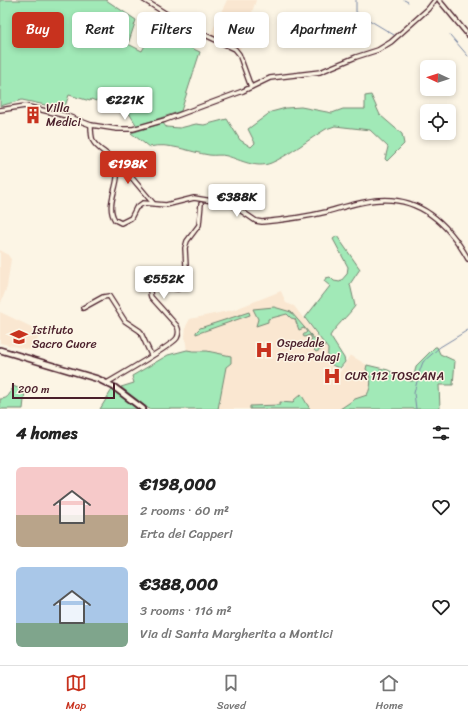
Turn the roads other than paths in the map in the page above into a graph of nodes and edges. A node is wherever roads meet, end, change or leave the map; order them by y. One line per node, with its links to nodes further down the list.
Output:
1 (144, 0): 5 (street)
2 (435, 0): 5 (street)
3 (439, 0): 4 (street)
4 (468, 35)
5 (251, 87): 7 (street)
6 (0, 110): 7 (street)
7 (91, 125): 8 (street)
8 (113, 159): 9 (street); 9 (street)
9 (153, 203): 11 (street)
10 (201, 204): 14 (street)
11 (468, 259)
12 (83, 308): 14 (street)
13 (0, 350): 15 (main road)
14 (151, 355): 15 (street)
15 (107, 382): 16 (main road)
16 (143, 409)

